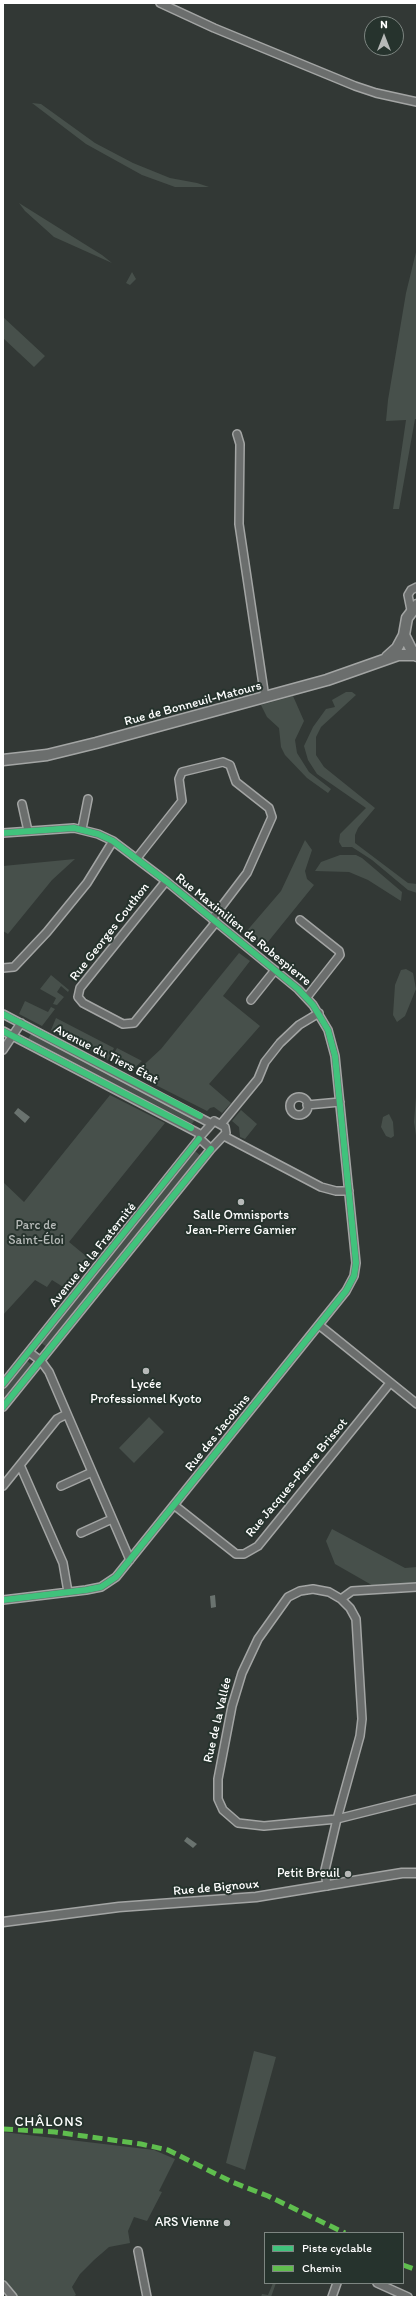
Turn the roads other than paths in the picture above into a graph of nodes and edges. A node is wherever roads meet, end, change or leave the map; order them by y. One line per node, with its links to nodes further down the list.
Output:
1 (160, 3): 2 (street)
2 (417, 102)
3 (237, 434): 9 (street)
4 (417, 587): 5 (street)
5 (414, 607): 6 (main road, Rue de Bonneuil-Matours)
6 (404, 635): 7 (main road); 8 (main road, Rue de Bonneuil-Matours)
7 (416, 656): 8 (main road, Rue de Bonneuil-Matours)
8 (386, 659): 9 (main road, Rue de Bonneuil-Matours)
9 (265, 698): 10 (main road, Rue de Bonneuil-Matours)
10 (3, 760)
11 (88, 798): 13 (street)
12 (22, 804): 14 (street)
13 (82, 829): 14 (street, Rue Maximilien de Robespierre); 16 (street, Rue Maximilien de Robespierre)
14 (28, 830): 15 (street, Rue Maximilien de Robespierre)
15 (3, 833)
16 (113, 841): 17 (street, Rue Maximilien de Robespierre); 21 (street)
17 (137, 858): 18 (street, Rue Maximilien de Robespierre); 19 (street)
18 (166, 881): 19 (street, Rue Maximilien de Robespierre); 19 (street, Rue Georges Couthon)
19 (214, 920): 22 (street, Rue Maximilien de Robespierre)
20 (300, 920): 23 (street)
21 (3, 968)
22 (275, 970): 23 (street, Rue Maximilien de Robespierre); 24 (street)
23 (307, 997): 25 (street, Rue Maximilien de Robespierre)
24 (250, 1000)
25 (319, 1013): 31 (street, Rue Maximilien de Robespierre); 34 (street)
26 (3, 1014): 27 (street, Avenue du Tiers État)
27 (21, 1023): 29 (street); 33 (street, Avenue du Tiers État)
28 (3, 1031): 29 (street, Avenue du Tiers État)
29 (14, 1037): 30 (street); 36 (street, Avenue du Tiers État)
30 (3, 1050)
31 (340, 1102): 32 (street); 38 (street, Rue Maximilien de Robespierre)
32 (307, 1106)
33 (210, 1122): 34 (street, Avenue du Tiers État); 36 (street, Avenue de la Fraternité)
34 (221, 1124): 35 (street)
35 (224, 1136): 37 (street, Avenue de la Fraternité); 38 (street)
36 (200, 1137): 37 (street, Avenue du Tiers État); 40 (street, Avenue de la Fraternité)
37 (211, 1149): 41 (street, Avenue de la Fraternité)
38 (349, 1190): 39 (street, Rue des Jacobins)
39 (319, 1325): 42 (street); 51 (street, Rue des Jacobins)
40 (29, 1352): 41 (street); 43 (street, Avenue de la Fraternité)
41 (40, 1361): 45 (street, Avenue de la Fraternité); 46 (street)
42 (390, 1383): 44 (street); 51 (street, Rue Jacques-Pierre Brissot)
43 (3, 1384)
44 (417, 1404)
45 (3, 1407)
46 (67, 1414): 47 (street); 48 (street)
47 (20, 1465): 49 (street); 56 (street)
48 (92, 1472): 50 (street); 52 (street)
49 (3, 1486)
50 (61, 1486)
51 (174, 1505): 54 (street, Rue des Jacobins)
52 (112, 1519): 53 (street); 54 (street)
53 (81, 1533)
54 (130, 1560): 56 (street, Rue des Jacobins)
55 (417, 1587): 57 (street)
56 (68, 1592): 58 (street, Rue des Jacobins)
57 (341, 1598): 60 (street); 60 (street, Rue de la Vallée)
58 (3, 1600)
59 (417, 1799): 60 (street, Rue de la Vallée)
60 (337, 1819): 62 (street)
61 (417, 1873): 62 (street, Rue de Bignoux)
62 (327, 1886): 64 (street, Rue de Bignoux)
63 (3, 1922): 64 (street, Rue de Bignoux)
64 (16, 1922): 65 (street, Rue de Bignoux)
65 (3, 1927)
66 (138, 2251): 71 (street)
67 (337, 2284): 72 (street)
68 (380, 2284): 73 (street)
69 (3, 2285): 70 (street)
70 (13, 2297)
71 (147, 2297)
72 (332, 2297)
73 (408, 2297)

